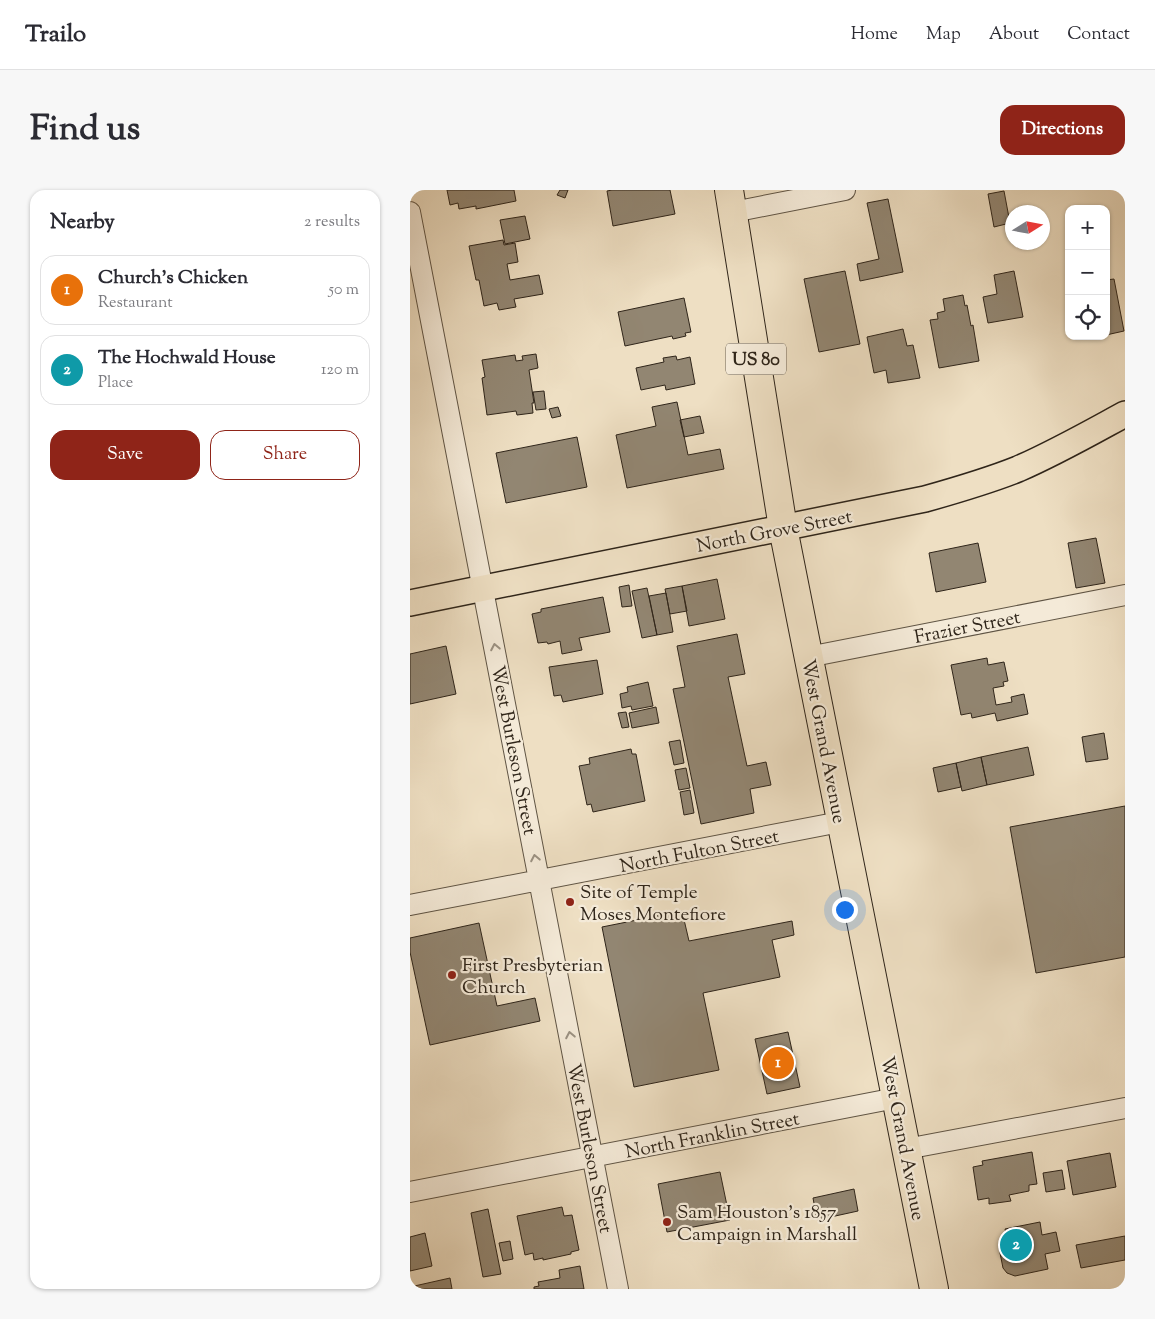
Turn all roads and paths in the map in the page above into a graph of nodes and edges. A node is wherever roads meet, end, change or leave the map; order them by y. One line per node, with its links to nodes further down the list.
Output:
1 (845, 190): 2 (street)
2 (731, 201): 5 (highway, West Grand Avenue / US 80)
3 (410, 212): 6 (street, West Burleson Street)
4 (1125, 414): 5 (main road, North Grove Street)
5 (783, 528): 6 (main road, North Grove Street); 9 (highway, West Grand Avenue / US 80)
6 (483, 588): 8 (main road, North Grove Street); 11 (street, West Burleson Street, one-way to 6)
7 (1125, 594): 9 (street, Frazier Street)
8 (410, 603)
9 (808, 658): 10 (highway, West Grand Avenue / US 80)
10 (840, 822): 11 (street, North Fulton Street); 13 (highway, West Grand Avenue / US 80)
11 (540, 880): 12 (street, North Fulton Street); 16 (street, West Burleson Street, one-way to 11)
12 (410, 905)
13 (896, 1098): 15 (highway, West Grand Avenue / US 80); 16 (street, North Franklin Street)
14 (1125, 1108): 15 (street)
15 (906, 1149): 19 (highway, West Grand Avenue / US 80)
16 (593, 1157): 17 (street, North Franklin Street); 18 (street, West Burleson Street)
17 (410, 1192)
18 (618, 1289)
19 (934, 1289)

